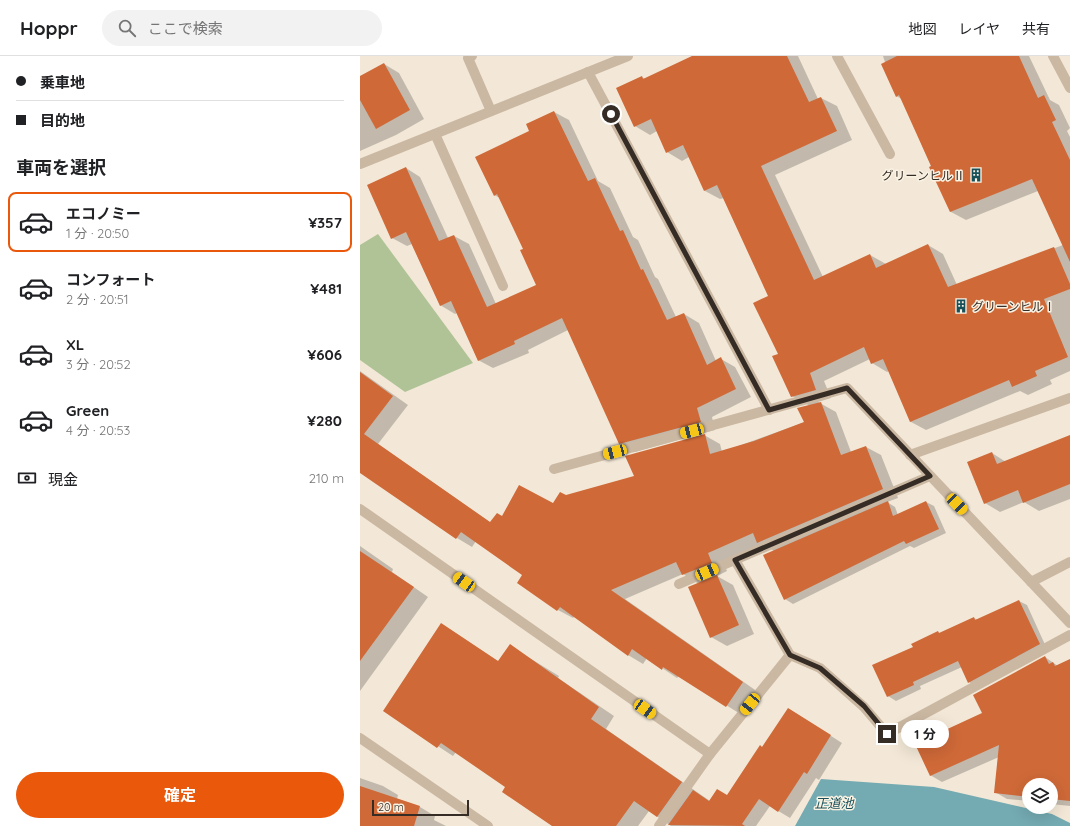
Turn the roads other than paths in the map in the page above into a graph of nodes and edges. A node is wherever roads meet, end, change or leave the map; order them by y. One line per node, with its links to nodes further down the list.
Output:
1 (472, 56): 7 (street)
2 (628, 56): 5 (street)
3 (837, 56): 9 (street)
4 (1053, 56): 6 (street)
5 (588, 72): 7 (street); 13 (street)
6 (1070, 88)
7 (491, 111): 8 (street)
8 (435, 134): 10 (street); 11 (street)
9 (890, 154)
10 (360, 164)
11 (503, 286)
12 (1070, 398): 14 (street)
13 (769, 410): 14 (street); 15 (street)
14 (910, 455): 16 (street)
15 (554, 469)
16 (930, 476): 18 (street); 20 (street)
17 (360, 509): 26 (street)
18 (735, 560): 21 (street); 24 (street)
19 (1070, 562): 20 (street)
20 (1031, 582): 22 (street)
21 (679, 584)
22 (1070, 623)
23 (1070, 635): 24 (street)
24 (790, 655): 26 (street)
25 (360, 738): 27 (street)
26 (710, 754): 28 (street)
27 (484, 825)
28 (659, 826)

